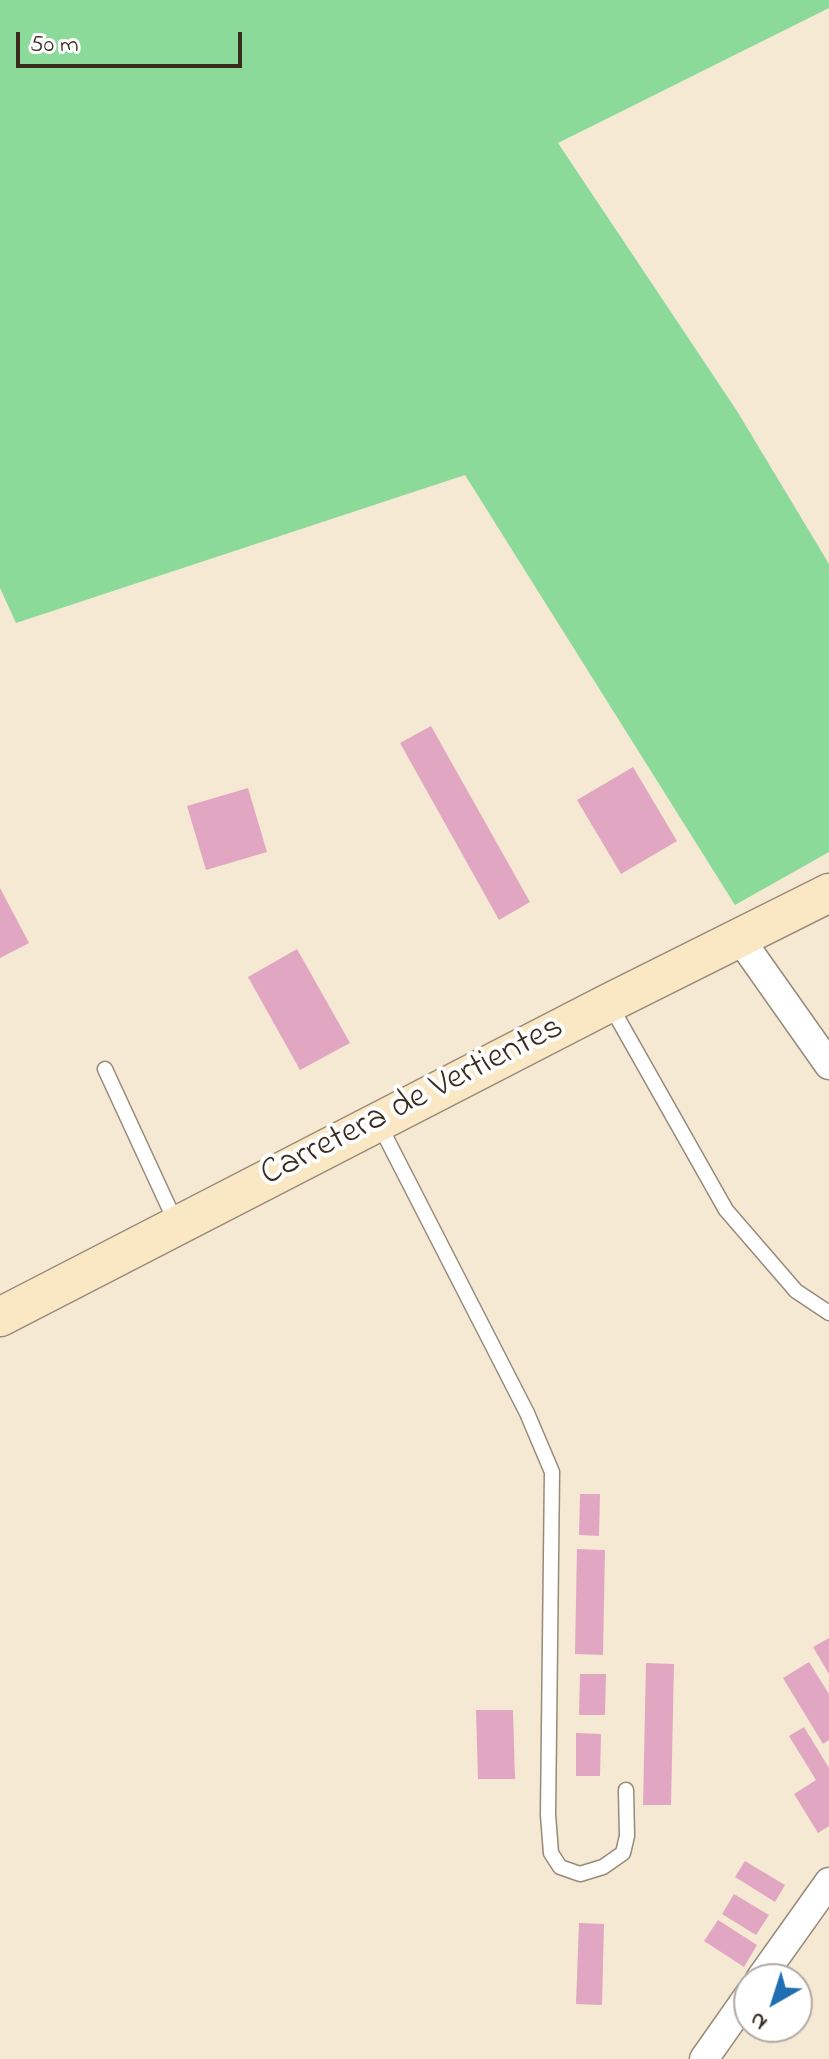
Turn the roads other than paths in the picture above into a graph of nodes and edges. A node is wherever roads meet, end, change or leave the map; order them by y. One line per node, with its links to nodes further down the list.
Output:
1 (829, 893): 2 (main road, Carretera de Vertientes)
2 (738, 936): 3 (main road, Carretera de Vertientes); 4 (street)
3 (609, 1003): 6 (main road, Carretera de Vertientes); 8 (lane)
4 (829, 1065)
5 (105, 1069): 7 (lane)
6 (377, 1121): 7 (main road, Carretera de Vertientes); 10 (lane)
7 (177, 1225): 9 (main road, Carretera de Vertientes)
8 (829, 1313)
9 (0, 1317)
10 (626, 1790)
11 (829, 1882): 12 (street)
12 (771, 1963)
13 (733, 2018): 14 (street)
14 (704, 2059)

